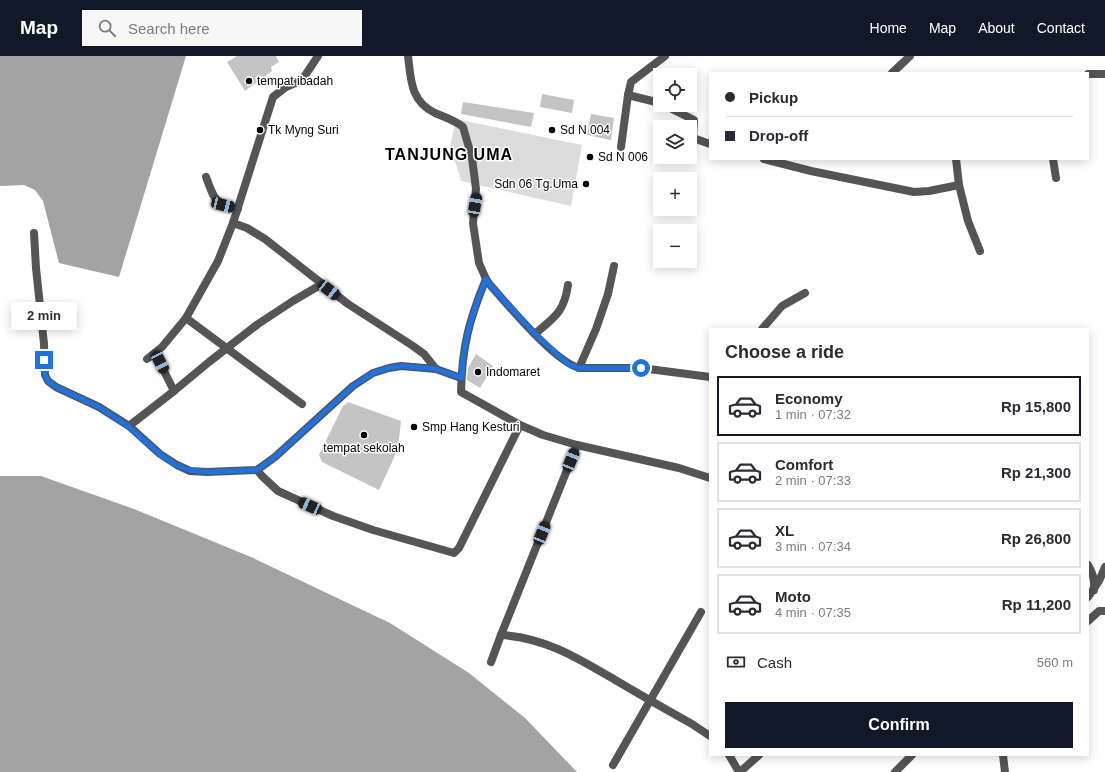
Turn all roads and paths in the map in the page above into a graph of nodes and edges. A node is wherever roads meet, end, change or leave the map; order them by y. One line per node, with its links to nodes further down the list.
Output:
1 (318, 56): 19 (street)
2 (408, 56): 24 (street)
3 (665, 56): 8 (street)
4 (910, 56): 5 (street)
5 (893, 72)
6 (1089, 74): 7 (street)
7 (1105, 74)
8 (628, 95): 9 (street); 12 (street)
9 (653, 101)
10 (678, 112): 11 (street)
11 (709, 144)
12 (621, 147)
13 (768, 160): 18 (street)
14 (956, 160): 18 (street)
15 (1052, 160): 17 (street)
16 (206, 177): 19 (street)
17 (1056, 178)
18 (959, 185): 22 (street)
19 (238, 209): 20 (street)
20 (233, 223): 25 (street); 28 (street)
21 (34, 233): 41 (street)
22 (980, 251)
23 (614, 266): 34 (street)
24 (486, 279): 30 (street); 37 (street)
25 (322, 284): 31 (street); 35 (street)
26 (568, 285): 30 (street)
27 (805, 293): 29 (street)
28 (186, 318): 31 (street); 32 (street)
29 (763, 328)
30 (535, 334): 34 (street)
31 (226, 348): 38 (street); 39 (street)
32 (155, 353): 33 (street); 38 (street)
33 (147, 359)
34 (579, 368): 36 (street)
35 (436, 369): 37 (street); 43 (street)
36 (709, 377)
37 (462, 378): 40 (street)
38 (174, 391): 41 (street)
39 (302, 404)
40 (520, 425): 42 (street); 43 (street)
41 (128, 426): 43 (street)
42 (577, 445): 44 (street); 51 (street)
43 (257, 470)
44 (709, 478)
45 (1089, 567): 47 (street)
46 (1105, 567): 47 (street)
47 (1091, 594)
48 (1105, 611): 50 (street)
49 (701, 612): 53 (street)
50 (1089, 620)
51 (501, 635): 52 (street); 53 (street)
52 (491, 662)
53 (650, 701): 54 (street); 59 (street)
54 (709, 735)
55 (730, 756): 60 (street)
56 (758, 756): 60 (street)
57 (911, 756): 61 (street)
58 (1003, 756): 62 (street)
59 (613, 766)
60 (739, 772)
61 (895, 772)
62 (1005, 772)

